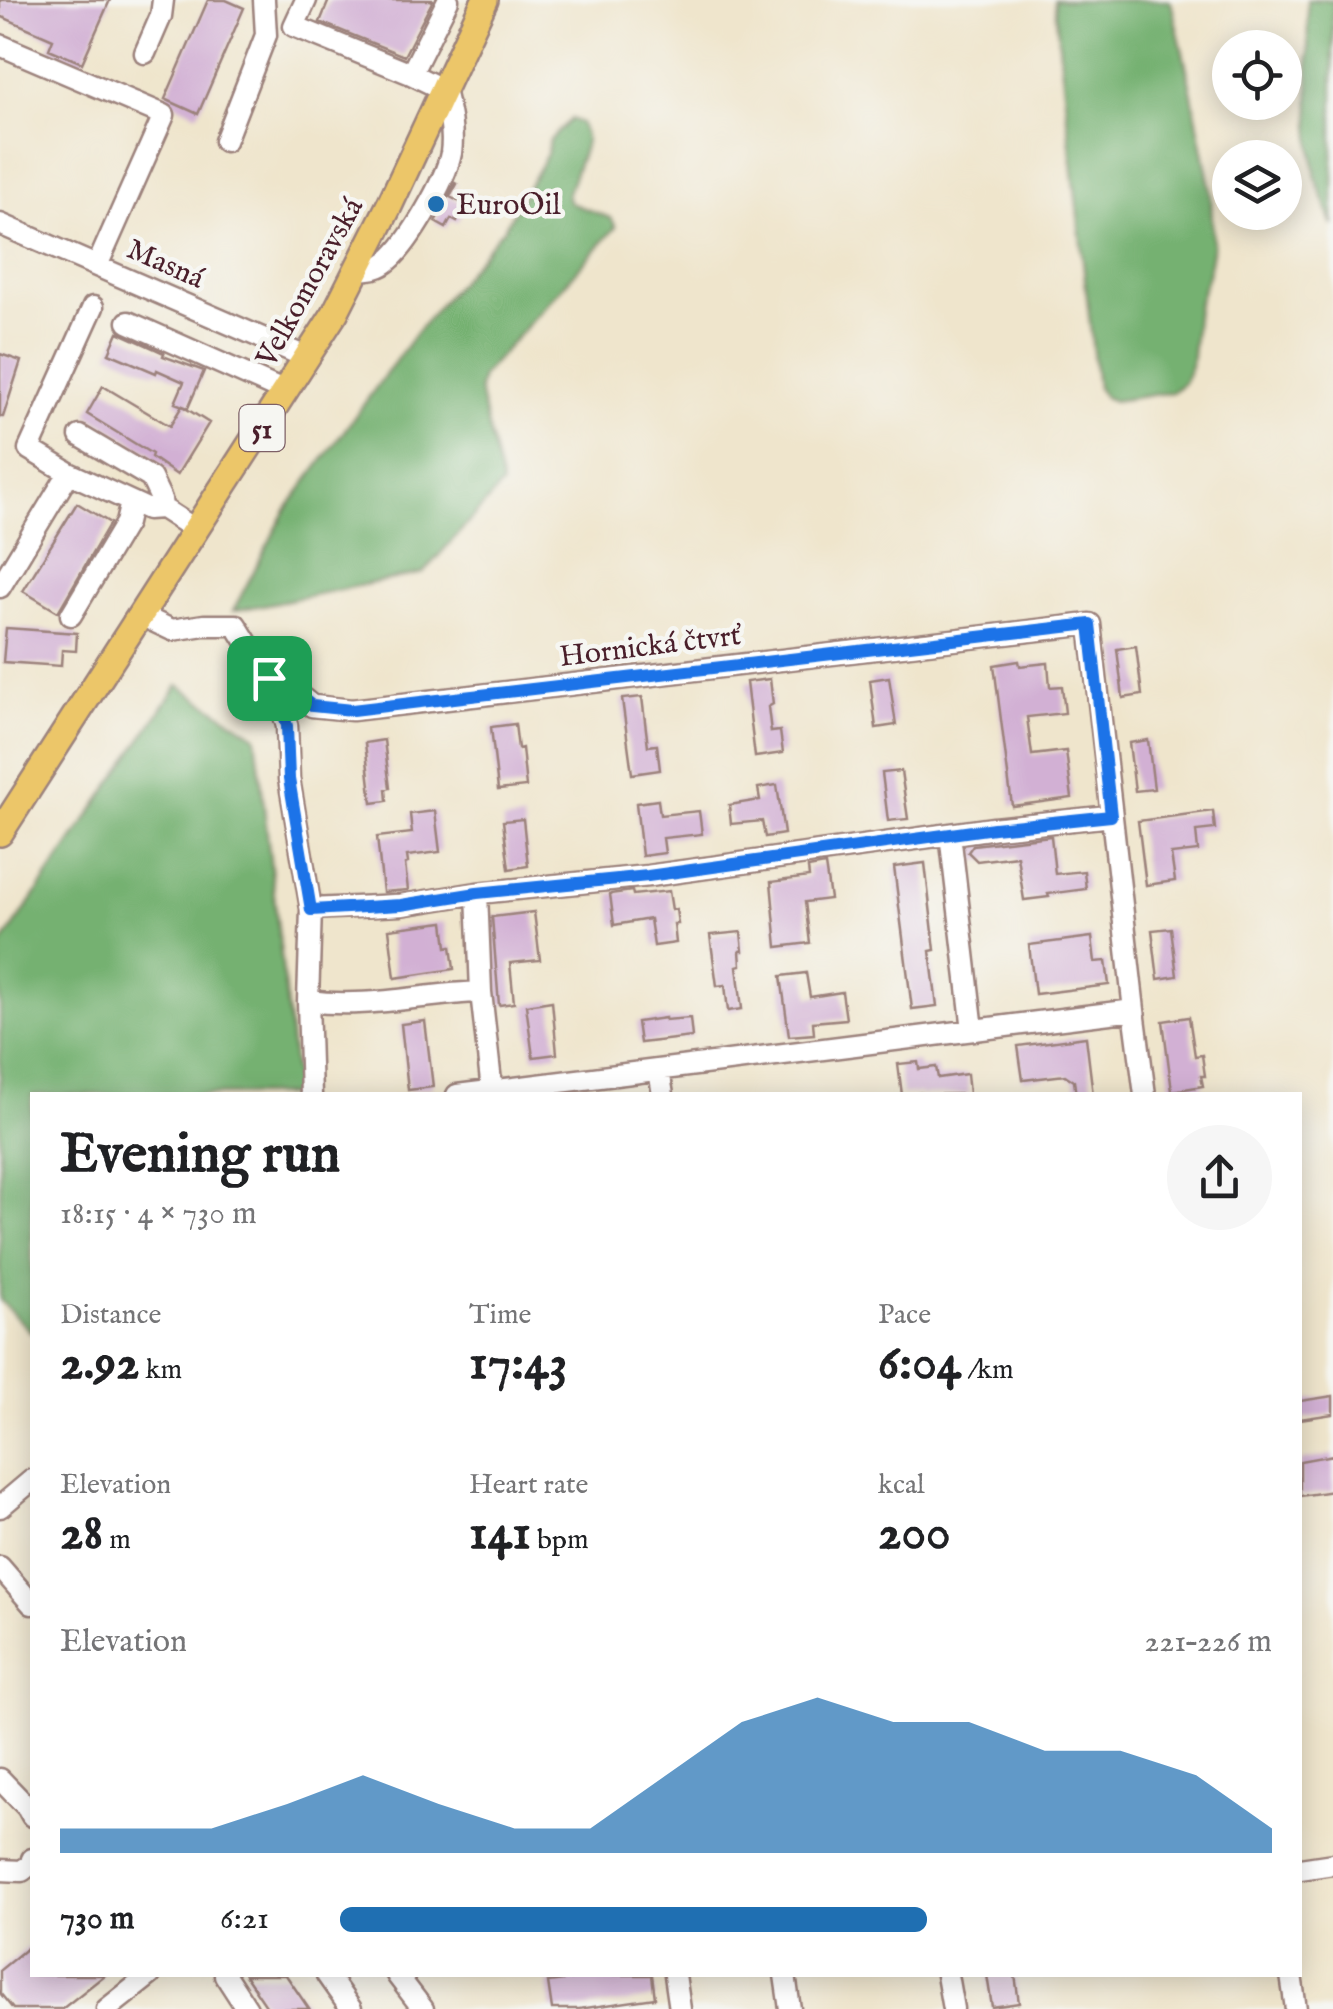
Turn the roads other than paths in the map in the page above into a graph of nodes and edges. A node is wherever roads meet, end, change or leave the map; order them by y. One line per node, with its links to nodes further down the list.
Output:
1 (163, 0): 7 (street)
2 (264, 0): 10 (street)
3 (306, 0): 8 (street)
4 (448, 0): 8 (street)
5 (485, 0): 9 (main road, Velkomoravská / 51)
6 (0, 45): 12 (street)
7 (145, 52)
8 (412, 74): 9 (street)
9 (444, 90): 13 (main road, Velkomoravská / 51); 13 (street)
10 (225, 141)
11 (2, 229): 12 (street, Masná)
12 (97, 266): 16 (street, Masná)
13 (358, 270): 16 (main road, Velkomoravská / 51)
14 (93, 306): 19 (street)
15 (128, 322): 17 (street)
16 (308, 358): 17 (main road, Velkomoravská / 51)
17 (285, 392): 22 (main road, Velkomoravská / 51)
18 (80, 436): 21 (street)
19 (69, 473): 20 (street); 23 (street)
20 (131, 502): 21 (street); 25 (street)
21 (162, 508): 22 (street)
22 (196, 530): 24 (main road, Velkomoravská / 51)
23 (0, 588)
24 (140, 615): 26 (street); 30 (main road, Velkomoravská / 51)
25 (71, 616)
26 (269, 678): 27 (street); 28 (street)
27 (312, 706): 28 (street); 29 (street, Hornická čtvrť)
28 (287, 726): 33 (street)
29 (1111, 816): 31 (street); 36 (street, Hornická čtvrť)
30 (0, 834)
31 (950, 834): 32 (street); 37 (street)
32 (477, 893): 33 (street); 34 (street)
33 (311, 910): 35 (street)
34 (481, 992): 35 (street); 39 (street)
35 (308, 1001): 40 (street)
36 (1134, 1010): 37 (street); 43 (street, Hornická čtvrť)
37 (973, 1030): 38 (street)
38 (659, 1070): 39 (street); 42 (street)
39 (492, 1091): 41 (street)
40 (311, 1092)
41 (483, 1092)
42 (663, 1092)
43 (1145, 1092)
44 (30, 1482): 45 (street)
45 (0, 1507)
46 (0, 1568): 47 (street)
47 (30, 1598)
48 (0, 1779): 49 (street)
49 (30, 1812)
50 (1333, 1864): 53 (street)
51 (30, 1865): 52 (street)
52 (0, 1870)
53 (1302, 1870)
54 (147, 1977): 62 (street)
55 (226, 1977): 63 (street)
56 (328, 1977): 64 (street)
57 (399, 1977): 65 (street)
58 (675, 1977): 66 (street)
59 (785, 1977): 67 (street)
60 (947, 1977): 68 (street)
61 (1291, 1977): 69 (street)
62 (107, 2009)
63 (247, 2009)
64 (351, 2009)
65 (423, 2009)
66 (680, 2009)
67 (790, 2009)
68 (953, 2009)
69 (1296, 2009)

